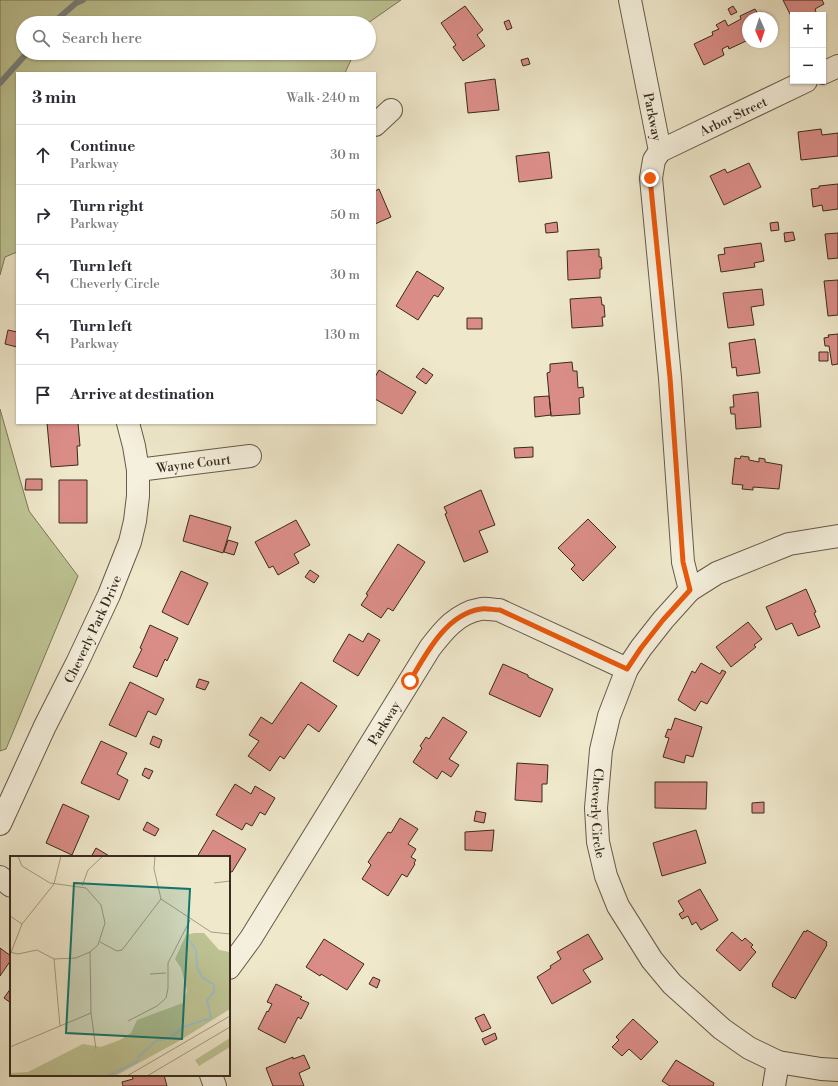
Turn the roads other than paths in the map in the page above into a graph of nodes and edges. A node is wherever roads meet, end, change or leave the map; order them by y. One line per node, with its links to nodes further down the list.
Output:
1 (630, 0): 7 (street, Parkway)
2 (838, 66): 3 (street)
3 (826, 72)
4 (800, 84): 7 (street, Arbor Street)
5 (391, 110): 6 (street)
6 (376, 124)
7 (660, 151): 12 (street, Parkway)
8 (128, 424): 10 (street, Cheverly Park Drive)
9 (250, 456): 10 (street, Wayne Court)
10 (138, 470): 14 (street, Cheverly Park Drive)
11 (838, 536): 12 (street, Cheverly Circle)
12 (690, 590): 13 (street, Cheverly Circle)
13 (627, 669): 17 (street, Parkway); 18 (street, Cheverly Circle)
14 (0, 824)
15 (0, 877): 16 (street)
16 (10, 885)
17 (230, 967)
18 (778, 1062): 19 (street, Cheverly Circle); 22 (street)
19 (838, 1070)
20 (211, 1076): 21 (street)
21 (215, 1086)
22 (774, 1086)

